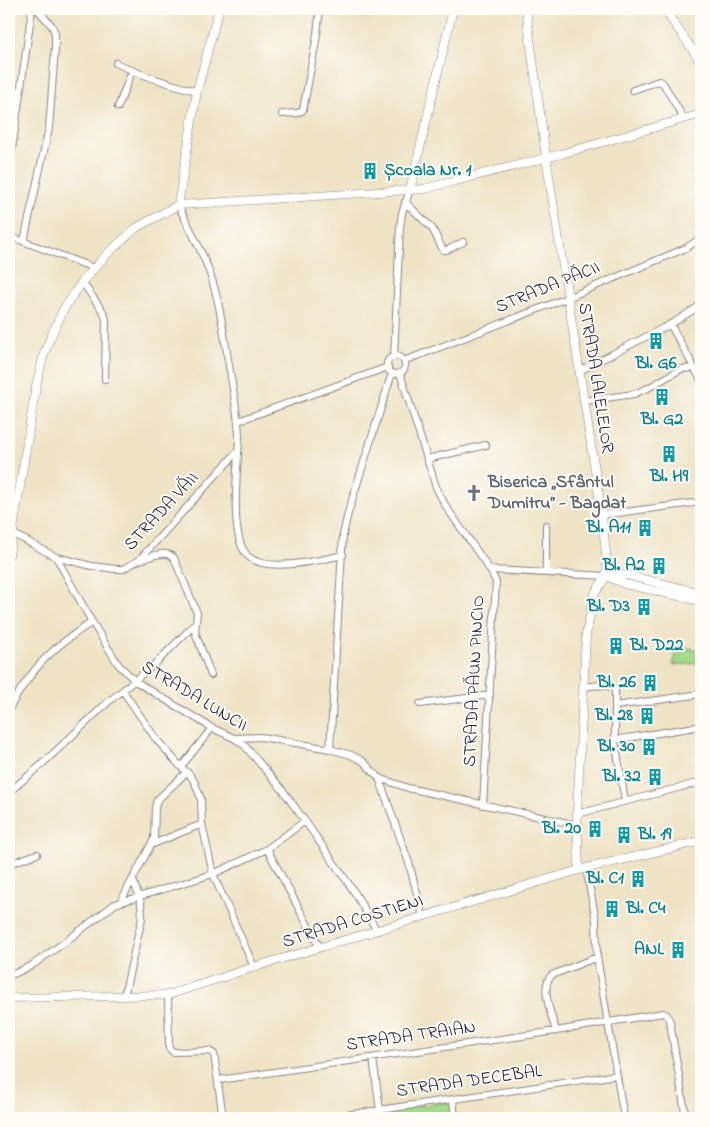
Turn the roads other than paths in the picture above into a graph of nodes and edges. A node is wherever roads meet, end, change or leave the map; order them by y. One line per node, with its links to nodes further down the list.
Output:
1 (32, 9): 18 (street)
2 (37, 9): 24 (street)
3 (219, 9): 12 (street)
4 (320, 9): 14 (street)
5 (453, 9): 19 (street)
6 (526, 9): 17 (street, STRADA LALELELOR)
7 (664, 9): 8 (street)
8 (701, 62)
9 (116, 63): 10 (street)
10 (132, 71): 12 (street); 13 (street)
11 (633, 90): 16 (street)
12 (197, 91): 21 (street)
13 (118, 107)
14 (282, 114)
15 (701, 114): 16 (street)
16 (684, 119): 17 (street)
17 (546, 157): 19 (street); 28 (street, STRADA LALELELOR)
18 (9, 171)
19 (410, 190): 20 (street); 21 (street)
20 (405, 202): 25 (street); 31 (street)
21 (178, 205): 26 (street); 40 (street)
22 (9, 236): 24 (street)
23 (701, 238): 28 (street, STRADA PĂCII)
24 (24, 241): 26 (street)
25 (463, 242)
26 (94, 268): 27 (street)
27 (82, 282): 37 (street); 47 (street)
28 (567, 298): 32 (street, STRADA PĂCII); 35 (street, STRADA LALELELOR)
29 (701, 305): 30 (street)
30 (670, 324): 33 (street); 35 (street)
31 (394, 357): 32 (street); 34 (street)
32 (404, 361): 36 (street)
33 (694, 368): 38 (street); 39 (street)
34 (390, 370): 36 (street); 40 (street); 49 (street)
35 (579, 371): 39 (street, STRADA LALELELOR)
36 (400, 373): 43 (street, STRADA PĂUN PINCIO)
37 (105, 379)
38 (701, 380)
39 (584, 401): 45 (street, STRADA LALELELOR)
40 (238, 421): 42 (street)
41 (486, 445): 43 (street)
42 (239, 451): 49 (street); 51 (street, STRADA VĂII)
43 (427, 458): 52 (street, STRADA PĂUN PINCIO)
44 (701, 502): 45 (street)
45 (602, 515): 54 (street, STRADA LALELELOR)
46 (546, 525): 53 (street)
47 (12, 533): 48 (street); 50 (street, STRADA VĂII)
48 (9, 555)
49 (342, 556): 72 (street)
50 (56, 557): 51 (street, STRADA VĂII); 57 (street, STRADA LUNCII)
51 (139, 560): 58 (street)
52 (490, 570): 53 (street); 64 (street, STRADA PĂUN PINCIO)
53 (546, 573): 54 (street)
54 (606, 576): 55 (street); 56 (street); 61 (street)
55 (701, 593)
56 (701, 601)
57 (92, 622): 60 (street, STRADA LUNCII); 67 (street)
58 (195, 624): 59 (street); 60 (street)
59 (211, 675)
60 (135, 681): 62 (street); 69 (street, STRADA LUNCII)
61 (583, 687): 66 (street); 79 (street)
62 (123, 691): 73 (street); 76 (street)
63 (701, 694): 66 (street)
64 (490, 695): 65 (street); 78 (street, STRADA PĂUN PINCIO)
65 (420, 704)
66 (615, 706): 71 (street)
67 (9, 709)
68 (701, 726): 71 (street)
69 (212, 728): 70 (street, STRADA LUNCII); 73 (street)
70 (234, 738): 72 (street); 80 (street, STRADA LUNCII)
71 (615, 740): 77 (street)
72 (330, 749): 74 (street)
73 (184, 770): 81 (street); 84 (street)
74 (379, 778): 78 (street); 93 (street)
75 (701, 782): 77 (street)
76 (9, 792)
77 (625, 801): 79 (street)
78 (483, 805): 82 (street)
79 (577, 814): 82 (street)
80 (305, 821): 85 (street); 94 (street, STRADA LUNCII)
81 (202, 824): 84 (street); 89 (street)
82 (577, 825): 88 (street)
83 (701, 841): 88 (street, STRADA COSTIENI)
84 (152, 844): 90 (street)
85 (267, 849): 89 (street); 95 (street)
86 (37, 854): 87 (street)
87 (9, 864)
88 (582, 869): 93 (street, STRADA COSTIENI); 96 (street)
89 (214, 874): 91 (street); 97 (street)
90 (133, 880): 91 (street); 92 (street)
91 (139, 896): 92 (street); 100 (street)
92 (121, 901): 98 (street)
93 (424, 917): 94 (street, STRADA COSTIENI)
94 (377, 931): 95 (street, STRADA COSTIENI)
95 (320, 948): 97 (street, STRADA COSTIENI)
96 (597, 957): 102 (street); 103 (street)
97 (254, 967): 99 (street, STRADA COSTIENI)
98 (9, 976)
99 (168, 995): 100 (street, STRADA COSTIENI); 106 (street)
100 (124, 996): 101 (street, STRADA COSTIENI)
101 (9, 998)
102 (607, 1022): 103 (street, STRADA TRAIAN); 105 (street); 114 (street, STRADA TRAIAN)
103 (556, 1030): 104 (street, STRADA TRAIAN)
104 (373, 1058): 106 (street, STRADA TRAIAN); 108 (street)
105 (617, 1075): 107 (street, STRADA DECEBAL); 113 (street)
106 (219, 1080): 109 (street)
107 (453, 1100): 108 (street, STRADA DECEBAL); 112 (street)
108 (380, 1110): 110 (street, STRADA DECEBAL); 111 (street)
109 (223, 1118)
110 (325, 1118)
111 (381, 1118)
112 (455, 1118)
113 (624, 1118)
114 (686, 1118)

